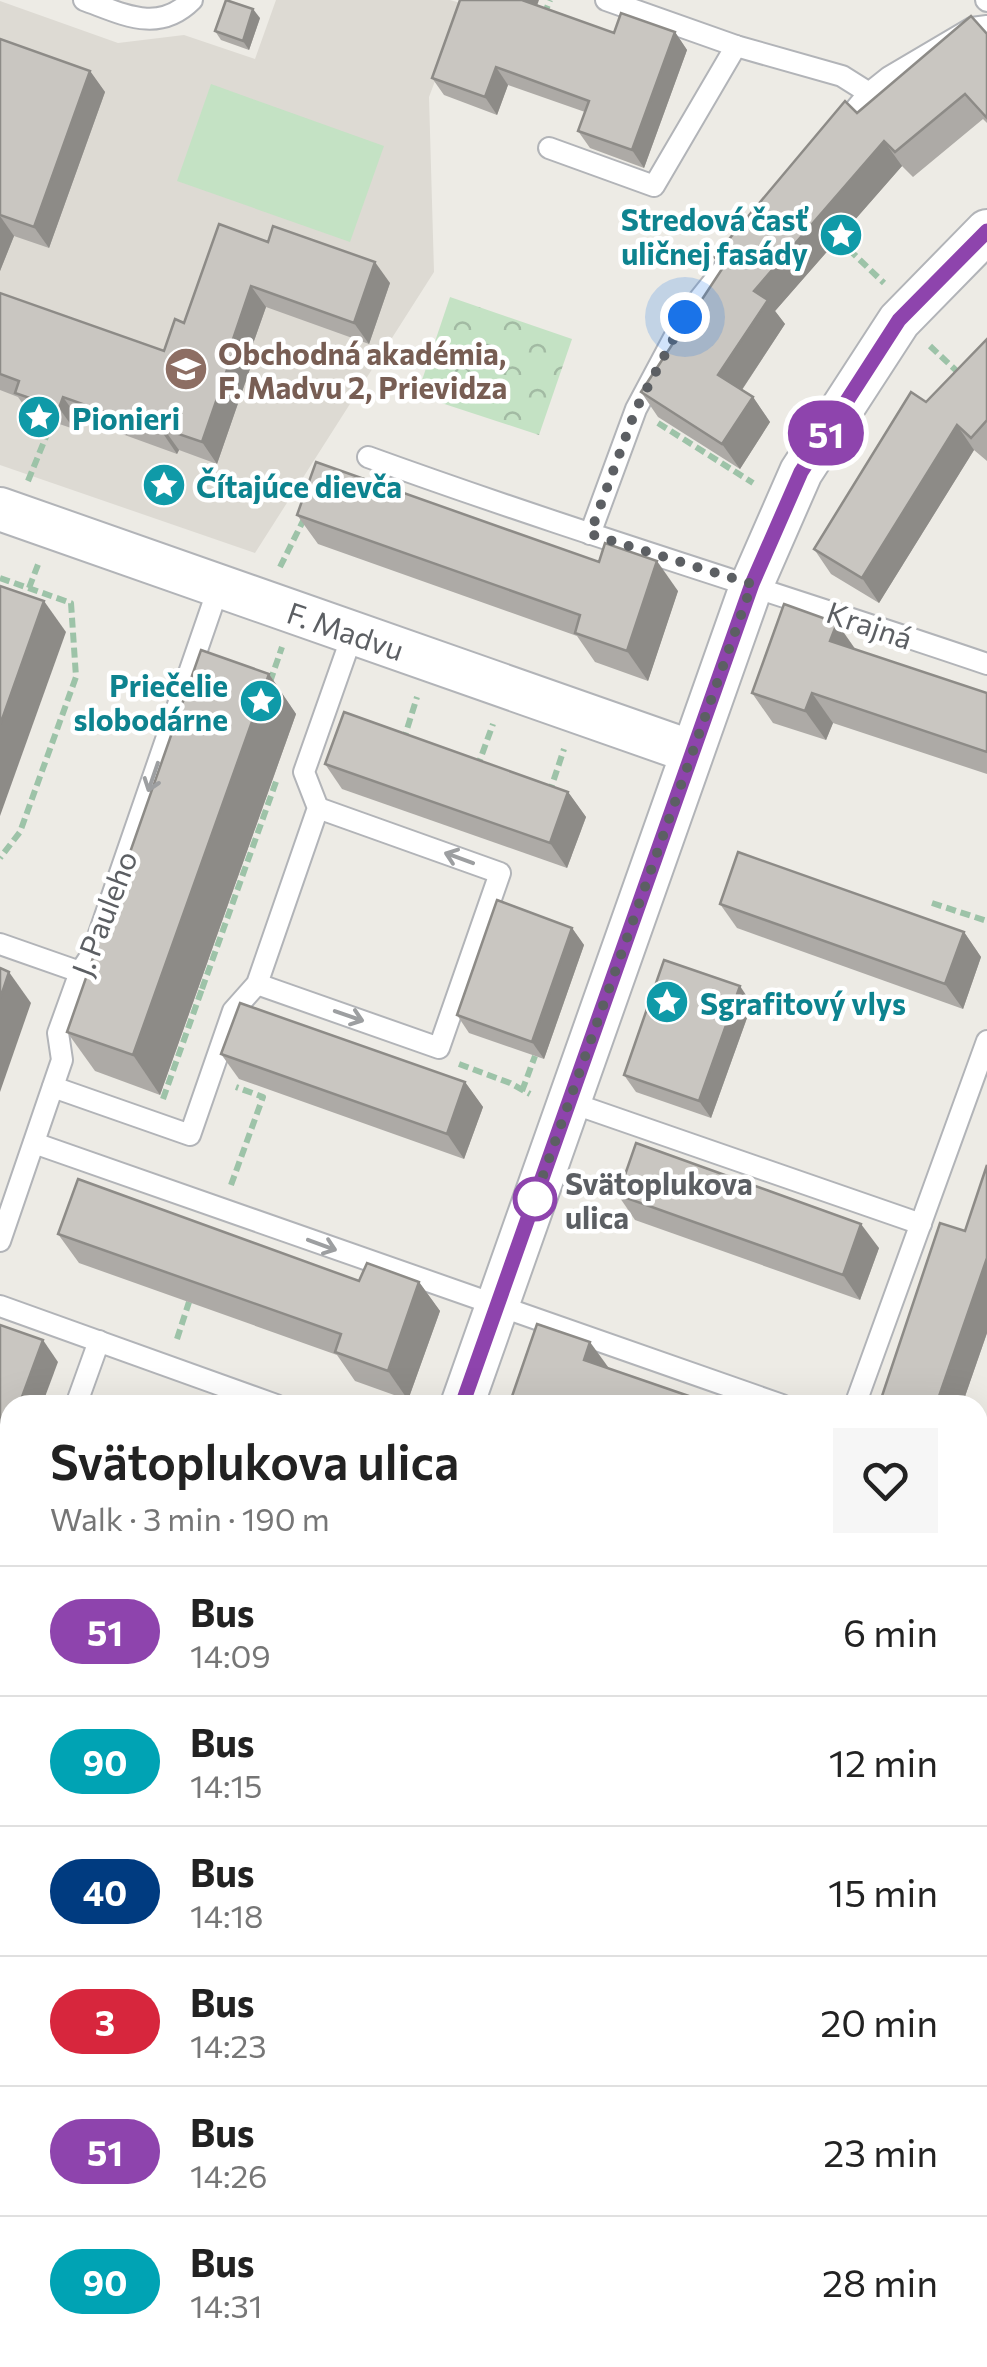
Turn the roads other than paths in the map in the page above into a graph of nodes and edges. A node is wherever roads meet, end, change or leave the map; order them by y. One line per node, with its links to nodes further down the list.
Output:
1 (84, 0): 2 (lane)
2 (192, 0)
3 (606, 0): 5 (lane)
4 (987, 26): 6 (lane)
5 (736, 46): 6 (lane); 7 (lane)
6 (870, 93): 8 (lane)
7 (548, 148)
8 (821, 151)
9 (987, 231): 14 (street)
10 (740, 249): 13 (lane)
11 (368, 457): 13 (lane, Krajná)
12 (14, 495): 15 (street, F. Madvu)
13 (590, 534): 14 (lane, Krajná)
14 (752, 584): 17 (lane, Krajná); 18 (street)
15 (219, 586): 16 (street, F. Madvu); 21 (lane, J. Pauleho, one-way to 21)
16 (353, 633): 18 (street, F. Madvu); 19 (lane)
17 (987, 664)
18 (692, 752): 25 (street)
19 (318, 808): 22 (lane); 22 (lane, one-way to 19)
20 (0, 944): 21 (lane)
21 (80, 972): 24 (lane, J. Pauleho)
22 (257, 984): 24 (lane)
23 (987, 1040): 27 (lane)
24 (53, 1087): 26 (lane, J. Pauleho)
25 (550, 1098): 27 (lane); 30 (street)
26 (34, 1143): 28 (lane, J. Pauleho); 30 (lane, one-way to 30)
27 (921, 1224): 36 (lane)
28 (0, 1240)
29 (0, 1306): 31 (lane)
30 (497, 1307): 34 (street); 35 (lane)
31 (99, 1341): 32 (lane); 33 (lane)
32 (80, 1395)
33 (248, 1395)
34 (466, 1395)
35 (753, 1395)
36 (859, 1395)

